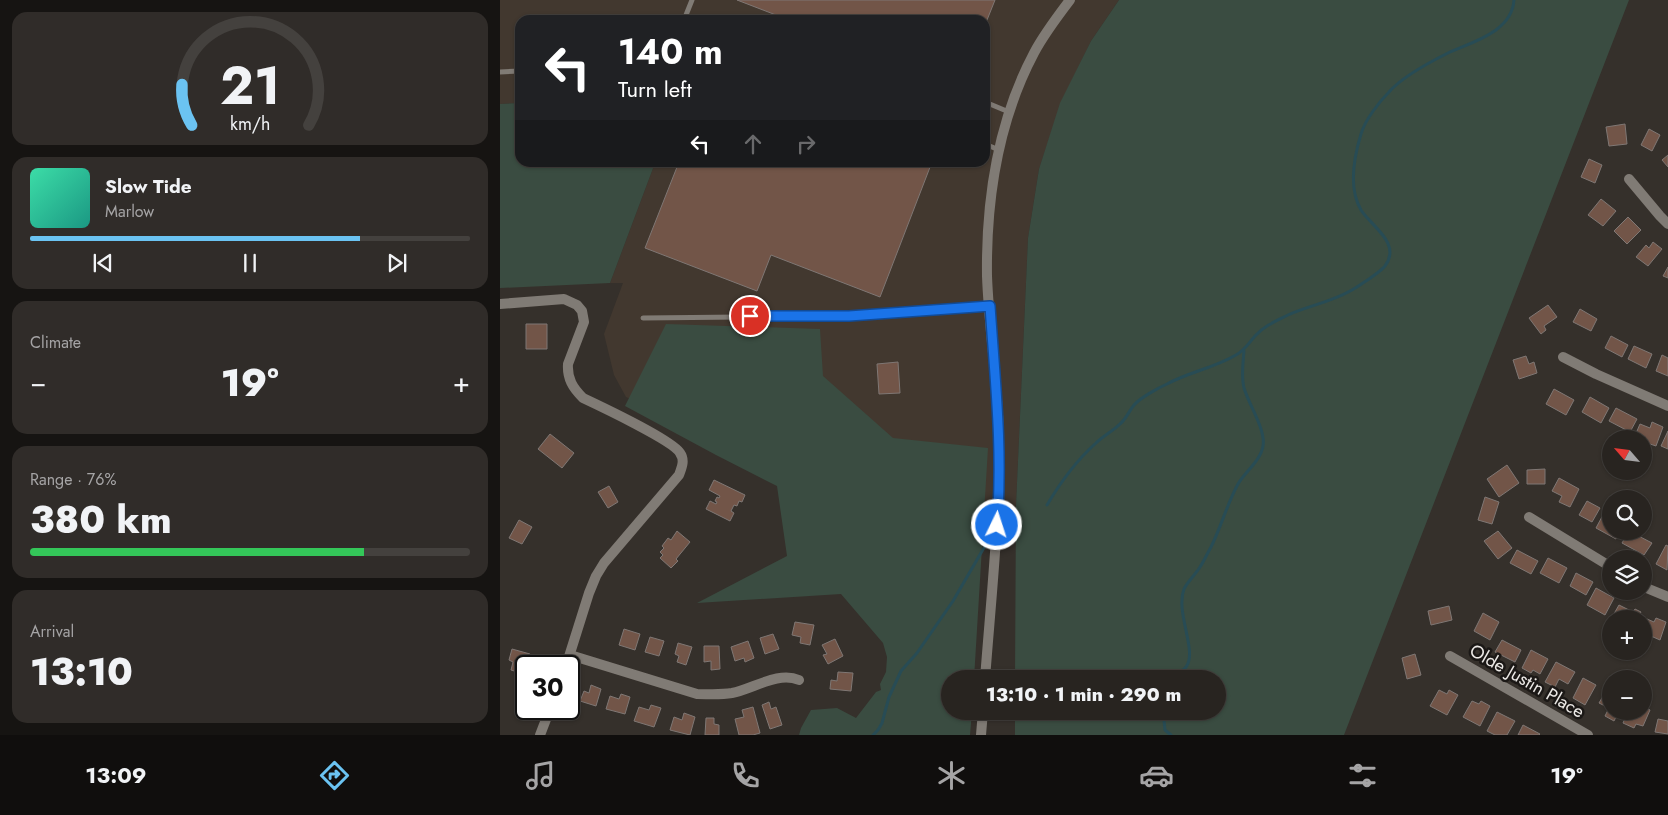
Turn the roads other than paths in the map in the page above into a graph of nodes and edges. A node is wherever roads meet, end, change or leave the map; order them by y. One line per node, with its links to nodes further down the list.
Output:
1 (692, 0): 3 (lane)
2 (1070, 0): 7 (street)
3 (686, 15)
4 (515, 71): 5 (lane)
5 (500, 72)
6 (990, 104): 7 (lane)
7 (1010, 112): 9 (street)
8 (990, 146): 9 (lane)
9 (999, 150): 13 (street)
10 (1628, 178): 11 (street)
11 (1668, 224)
12 (500, 304): 21 (street)
13 (990, 306): 14 (lane); 24 (street)
14 (642, 318)
15 (1563, 357): 16 (street)
16 (1668, 406)
17 (1529, 517): 18 (street)
18 (1602, 562)
19 (1652, 590): 20 (street)
20 (1668, 597)
21 (570, 655)
22 (1450, 656): 30 (street, Olde Justin Place)
23 (580, 658): 25 (street)
24 (986, 670)
25 (799, 680)
26 (546, 720): 28 (street)
27 (982, 720): 29 (street)
28 (540, 735)
29 (981, 735)
30 (1588, 735)

